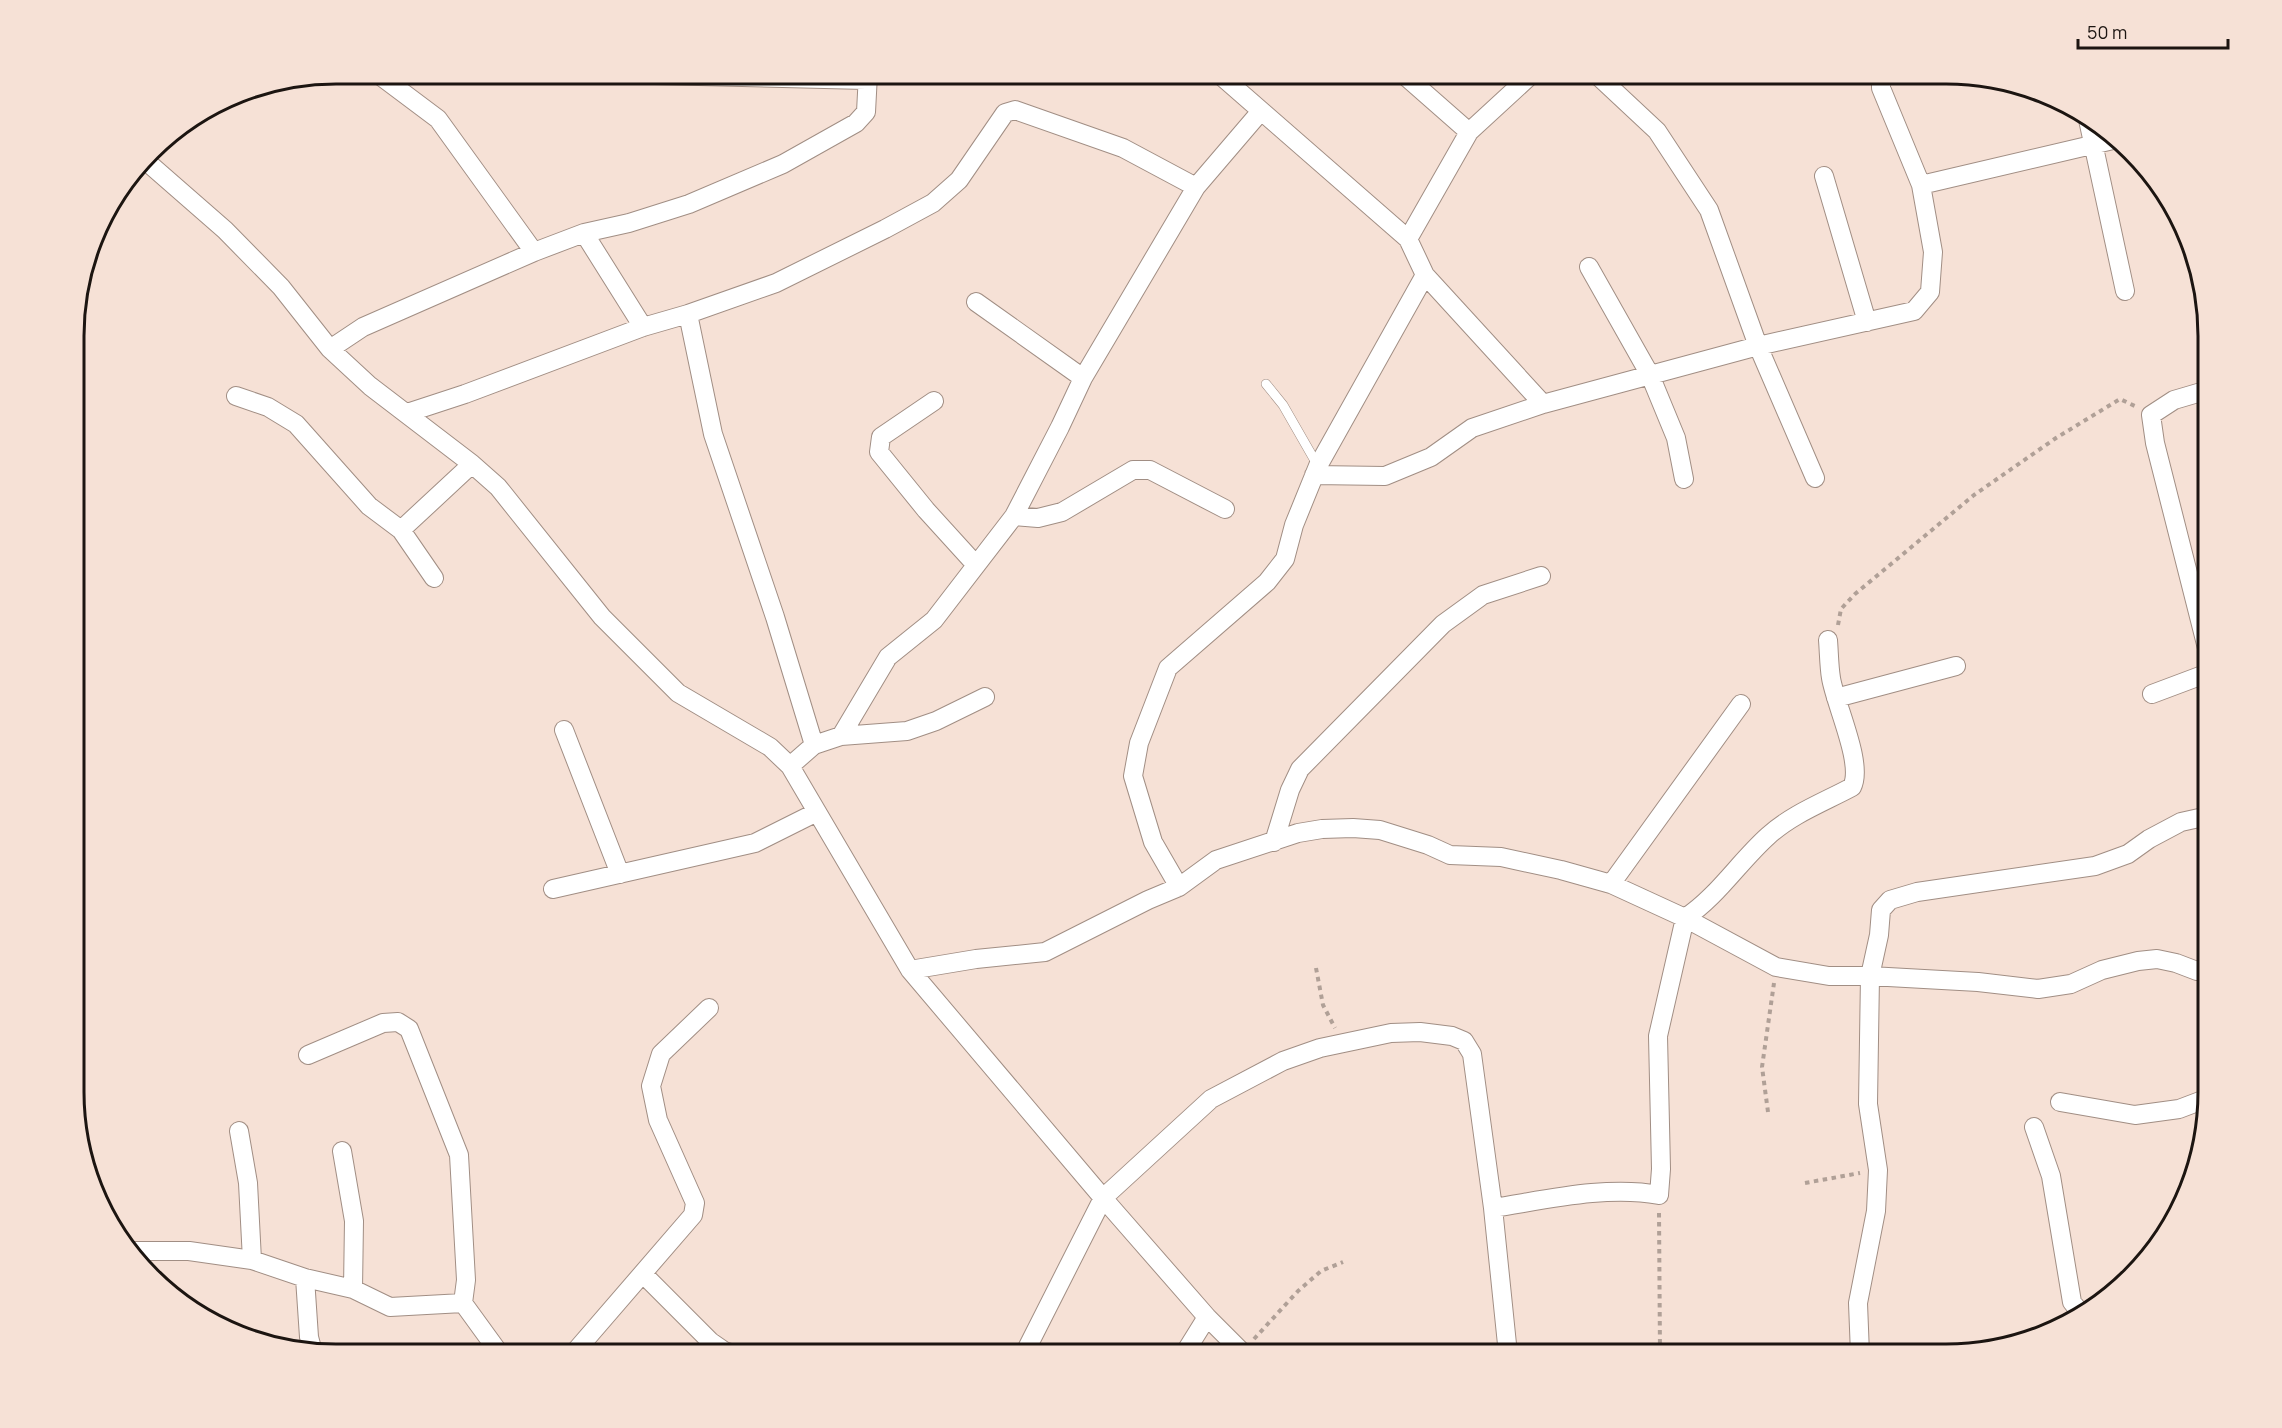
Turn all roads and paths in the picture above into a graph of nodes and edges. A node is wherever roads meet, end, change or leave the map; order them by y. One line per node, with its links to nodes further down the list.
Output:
1 (391, 84): 19 (street)
2 (867, 84): 17 (street)
3 (1230, 84): 8 (street)
4 (1414, 84): 10 (street)
5 (1521, 84): 10 (street)
6 (1607, 84): 27 (street)
7 (1881, 84): 15 (street)
8 (1261, 111): 16 (street); 18 (street)
9 (2089, 128): 12 (street)
10 (1469, 132): 18 (street)
11 (2106, 142): 12 (street)
12 (2092, 146): 15 (street); 22 (street)
13 (151, 165): 28 (street)
14 (1824, 176): 25 (street)
15 (1921, 185): 25 (street)
16 (1196, 187): 24 (street); 30 (street)
17 (584, 233): 19 (street); 26 (street)
18 (1408, 239): 21 (street)
19 (534, 252): 28 (street)
20 (1589, 267): 29 (street)
21 (1425, 275): 35 (street); 39 (street)
22 (2125, 291)
23 (976, 303): 30 (street)
24 (688, 314): 26 (street); 58 (street)
25 (1867, 322): 27 (street)
26 (643, 327): 36 (street)
27 (1758, 346): 29 (street); 40 (street)
28 (330, 349): 36 (street)
29 (1650, 375): 35 (street); 41 (street)
30 (1083, 378): 43 (street)
31 (1266, 384): 39 (lane)
32 (2198, 393): 37 (street)
33 (236, 396): 44 (street)
34 (934, 401): 45 (street)
35 (1543, 404): 39 (street)
36 (407, 413): 38 (street)
37 (2151, 415): 48 (street); 49 (path)
38 (472, 464): 44 (street); 59 (street)
39 (1316, 470): 65 (street)
40 (1815, 478)
41 (1684, 479)
42 (1225, 509): 43 (street)
43 (1014, 516): 45 (street)
44 (401, 530): 47 (street)
45 (976, 565): 57 (street)
46 (1541, 576): 62 (street)
47 (434, 578)
48 (2198, 612)
49 (1827, 640): 54 (street)
50 (1956, 666): 54 (street)
51 (2198, 677): 52 (street)
52 (2152, 694)
53 (985, 698): 57 (street)
54 (1836, 698): 67 (street)
55 (1741, 704): 64 (street)
56 (564, 730): 63 (street)
57 (841, 736): 58 (street)
58 (814, 745): 59 (street)
59 (790, 766): 60 (street)
60 (817, 812): 63 (street); 70 (street)
61 (2198, 818): 72 (street)
62 (1274, 842): 64 (street); 65 (street)
63 (620, 874): 66 (street)
64 (1611, 884): 67 (street)
65 (1179, 887): 70 (street)
66 (553, 889)
67 (1685, 918): 68 (street); 84 (street)
68 (1776, 967): 72 (street); 78 (path)
69 (1316, 968): 74 (path)
70 (910, 970): 85 (street)
71 (2198, 972): 72 (street)
72 (1870, 976): 82 (street)
73 (709, 1008): 90 (street)
74 (1343, 1044): 85 (street); 86 (street)
75 (308, 1055): 93 (street)
76 (2060, 1102): 77 (street)
77 (2197, 1102)
78 (1768, 1112)
79 (2034, 1127): 94 (street)
80 (239, 1131): 88 (street)
81 (342, 1151): 92 (street)
82 (1878, 1170): 83 (path); 106 (street)
83 (1805, 1183)
84 (1659, 1195): 86 (street); 105 (path)
85 (1102, 1198): 95 (street); 100 (street)
86 (1493, 1208): 104 (street)
87 (141, 1251): 88 (street)
88 (252, 1260): 91 (street)
89 (1343, 1262): 103 (path)
90 (643, 1275): 98 (street); 99 (street)
91 (305, 1278): 92 (street); 96 (street)
92 (353, 1289): 93 (street)
93 (463, 1303): 97 (street)
94 (2076, 1308)
95 (1207, 1317): 101 (street); 102 (street)
96 (311, 1342)
97 (493, 1344)
98 (582, 1344)
99 (714, 1344)
100 (1029, 1344)
101 (1190, 1344)
102 (1234, 1344)
103 (1251, 1344)
104 (1507, 1344)
105 (1660, 1344)
106 (1860, 1344)

